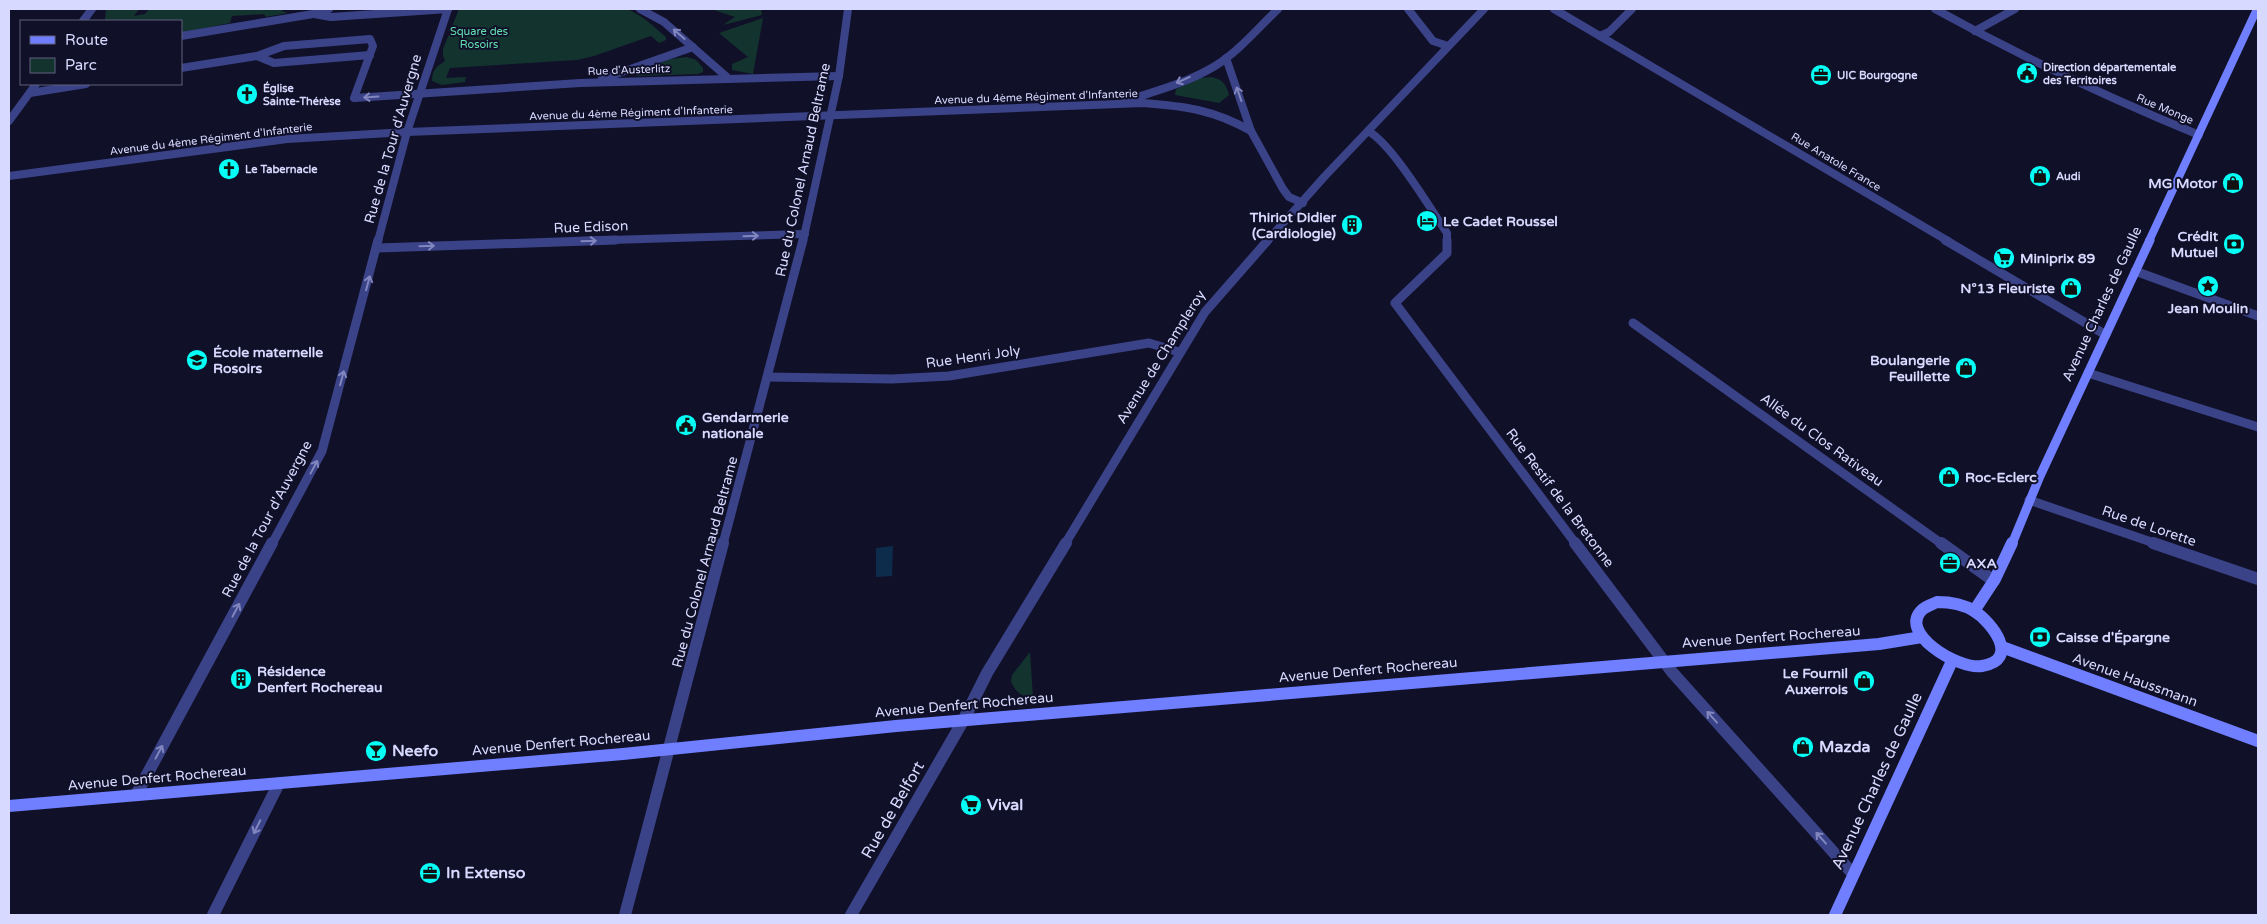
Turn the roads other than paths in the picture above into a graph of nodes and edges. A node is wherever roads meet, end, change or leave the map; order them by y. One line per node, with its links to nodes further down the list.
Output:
1 (92, 9): 15 (street)
2 (329, 9): 14 (street)
3 (448, 9): 14 (street); 31 (street, Rue de la Tour d'Auvergne)
4 (640, 9): 20 (street, one-way to 4)
5 (848, 9): 25 (street, Rue du Colonel Arnaud Beltrame)
6 (1278, 9): 23 (street)
7 (1408, 9): 19 (street)
8 (1484, 9): 19 (street, Avenue de Champleroy)
9 (1554, 9): 18 (street, Rue Anatole France)
10 (1634, 9): 18 (street)
11 (1935, 9): 16 (street, Rue Monge)
12 (2015, 9): 16 (street)
13 (2257, 10): 38 (main road, Avenue Charles de Gaulle)
14 (313, 14): 17 (street)
15 (85, 20)
16 (1975, 31): 38 (street, Rue Monge)
17 (182, 36)
18 (1600, 36): 46 (street, Rue Anatole France)
19 (1448, 46): 36 (street, Avenue de Champleroy)
20 (693, 47): 26 (street); 27 (street)
21 (370, 55): 22 (street); 22 (street); 31 (street, Rue d'Austerlitz, one-way to 21)
22 (257, 56): 24 (street)
23 (1226, 58): 32 (street, one-way to 32); 35 (street, one-way to 23)
24 (182, 68)
25 (839, 76): 26 (street, Rue d'Austerlitz); 33 (street, Rue du Colonel Arnaud Beltrame)
26 (728, 78): 27 (street, Rue d'Austerlitz)
27 (591, 83): 31 (street, Rue d'Austerlitz)
28 (35, 85): 30 (street)
29 (80, 85): 30 (street)
30 (30, 93): 34 (street)
31 (420, 93): 37 (street, Rue de la Tour d'Auvergne)
32 (1112, 104): 33 (street, Avenue du 4ème Régiment d'Infanterie); 35 (street, Avenue du 4ème Régiment d'Infanterie)
33 (830, 117): 37 (street, Avenue du 4ème Régiment d'Infanterie); 41 (street, Rue du Colonel Arnaud Beltrame)
34 (9, 121)
35 (1251, 131): 40 (street)
36 (1368, 131): 40 (street, Avenue de Champleroy); 57 (street, Rue Restif de la Bretonne)
37 (407, 132): 39 (street, Avenue du 4ème Régiment d'Infanterie); 42 (street, Rue de la Tour d'Auvergne)
38 (2199, 135): 43 (main road, Avenue Charles de Gaulle)
39 (9, 176)
40 (1303, 203): 47 (street, Avenue de Champleroy)
41 (805, 234): 42 (street, Rue Edison, one-way to 41); 49 (street, Rue du Colonel Arnaud Beltrame)
42 (378, 248): 63 (street, Rue de la Tour d'Auvergne, one-way to 42)
43 (2136, 271): 44 (street); 46 (main road, Avenue Charles de Gaulle)
44 (2258, 316)
45 (1634, 323): 53 (street, Allée du Clos Rativeau)
46 (2106, 335): 48 (main road, Avenue Charles de Gaulle)
47 (1179, 352): 49 (street, Rue Henri Joly); 59 (street, Avenue de Champleroy)
48 (2088, 373): 50 (street); 51 (main road, Avenue Charles de Gaulle)
49 (768, 377): 61 (street, Rue du Colonel Arnaud Beltrame)
50 (2258, 427)
51 (2029, 500): 52 (street, Rue de Lorette); 53 (main road, Avenue Charles de Gaulle)
52 (2258, 579)
53 (1994, 581): 54 (main road, Avenue Charles de Gaulle)
54 (1974, 611): 55 (main road); 56 (main road)
55 (1922, 637): 57 (main road, Avenue Denfert Rochereau); 58 (main road)
56 (2002, 647): 58 (main road); 60 (main road, Avenue Haussmann)
57 (1665, 660): 59 (main road, Avenue Denfert Rochereau); 65 (street, Rue Restif de la Bretonne, one-way to 57)
58 (1952, 661): 65 (main road, Avenue Charles de Gaulle)
59 (963, 721): 61 (main road, Avenue Denfert Rochereau); 68 (street, Rue de Belfort)
60 (2258, 741)
61 (669, 749): 62 (main road, Avenue Denfert Rochereau); 67 (street, Rue du Colonel Arnaud Beltrame)
62 (279, 783): 63 (main road, Avenue Denfert Rochereau); 66 (street, one-way to 66)
63 (136, 795): 64 (main road, Avenue Denfert Rochereau)
64 (9, 806)
65 (1854, 874): 69 (main road, Avenue Charles de Gaulle)
66 (213, 915)
67 (625, 915)
68 (851, 915)
69 (1834, 915)

